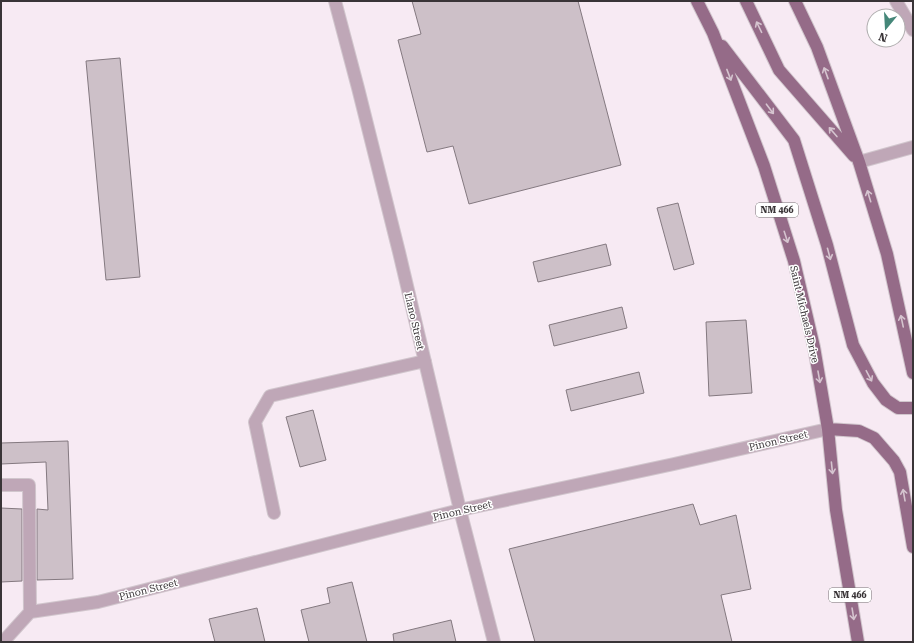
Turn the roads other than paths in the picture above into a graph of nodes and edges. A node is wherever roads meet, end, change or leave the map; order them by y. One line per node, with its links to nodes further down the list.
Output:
1 (335, 1): 10 (street, Llano Street)
2 (696, 1): 7 (main road, Saint Michaels Drive / NM 466)
3 (746, 1): 9 (main road, one-way to 3)
4 (795, 1): 9 (main road, one-way to 4)
5 (896, 1): 6 (street)
6 (913, 30)
7 (712, 34): 12 (main road, one-way to 12); 13 (main road, Saint Michaels Drive / NM 466, one-way to 13)
8 (913, 147): 9 (street)
9 (859, 162): 11 (main road, one-way to 9)
10 (425, 361): 15 (street, Llano Street); 16 (street)
11 (913, 373)
12 (913, 408)
13 (828, 429): 15 (street, Pinon Street); 17 (main road, one-way to 13); 21 (main road, Saint Michaels Drive / NM 466, one-way to 21)
14 (1, 485): 18 (street)
15 (460, 510): 18 (street, Pinon Street); 20 (street, Llano Street)
16 (274, 513)
17 (913, 547)
18 (30, 612): 19 (street)
19 (3, 642)
20 (494, 642)
21 (858, 642)

